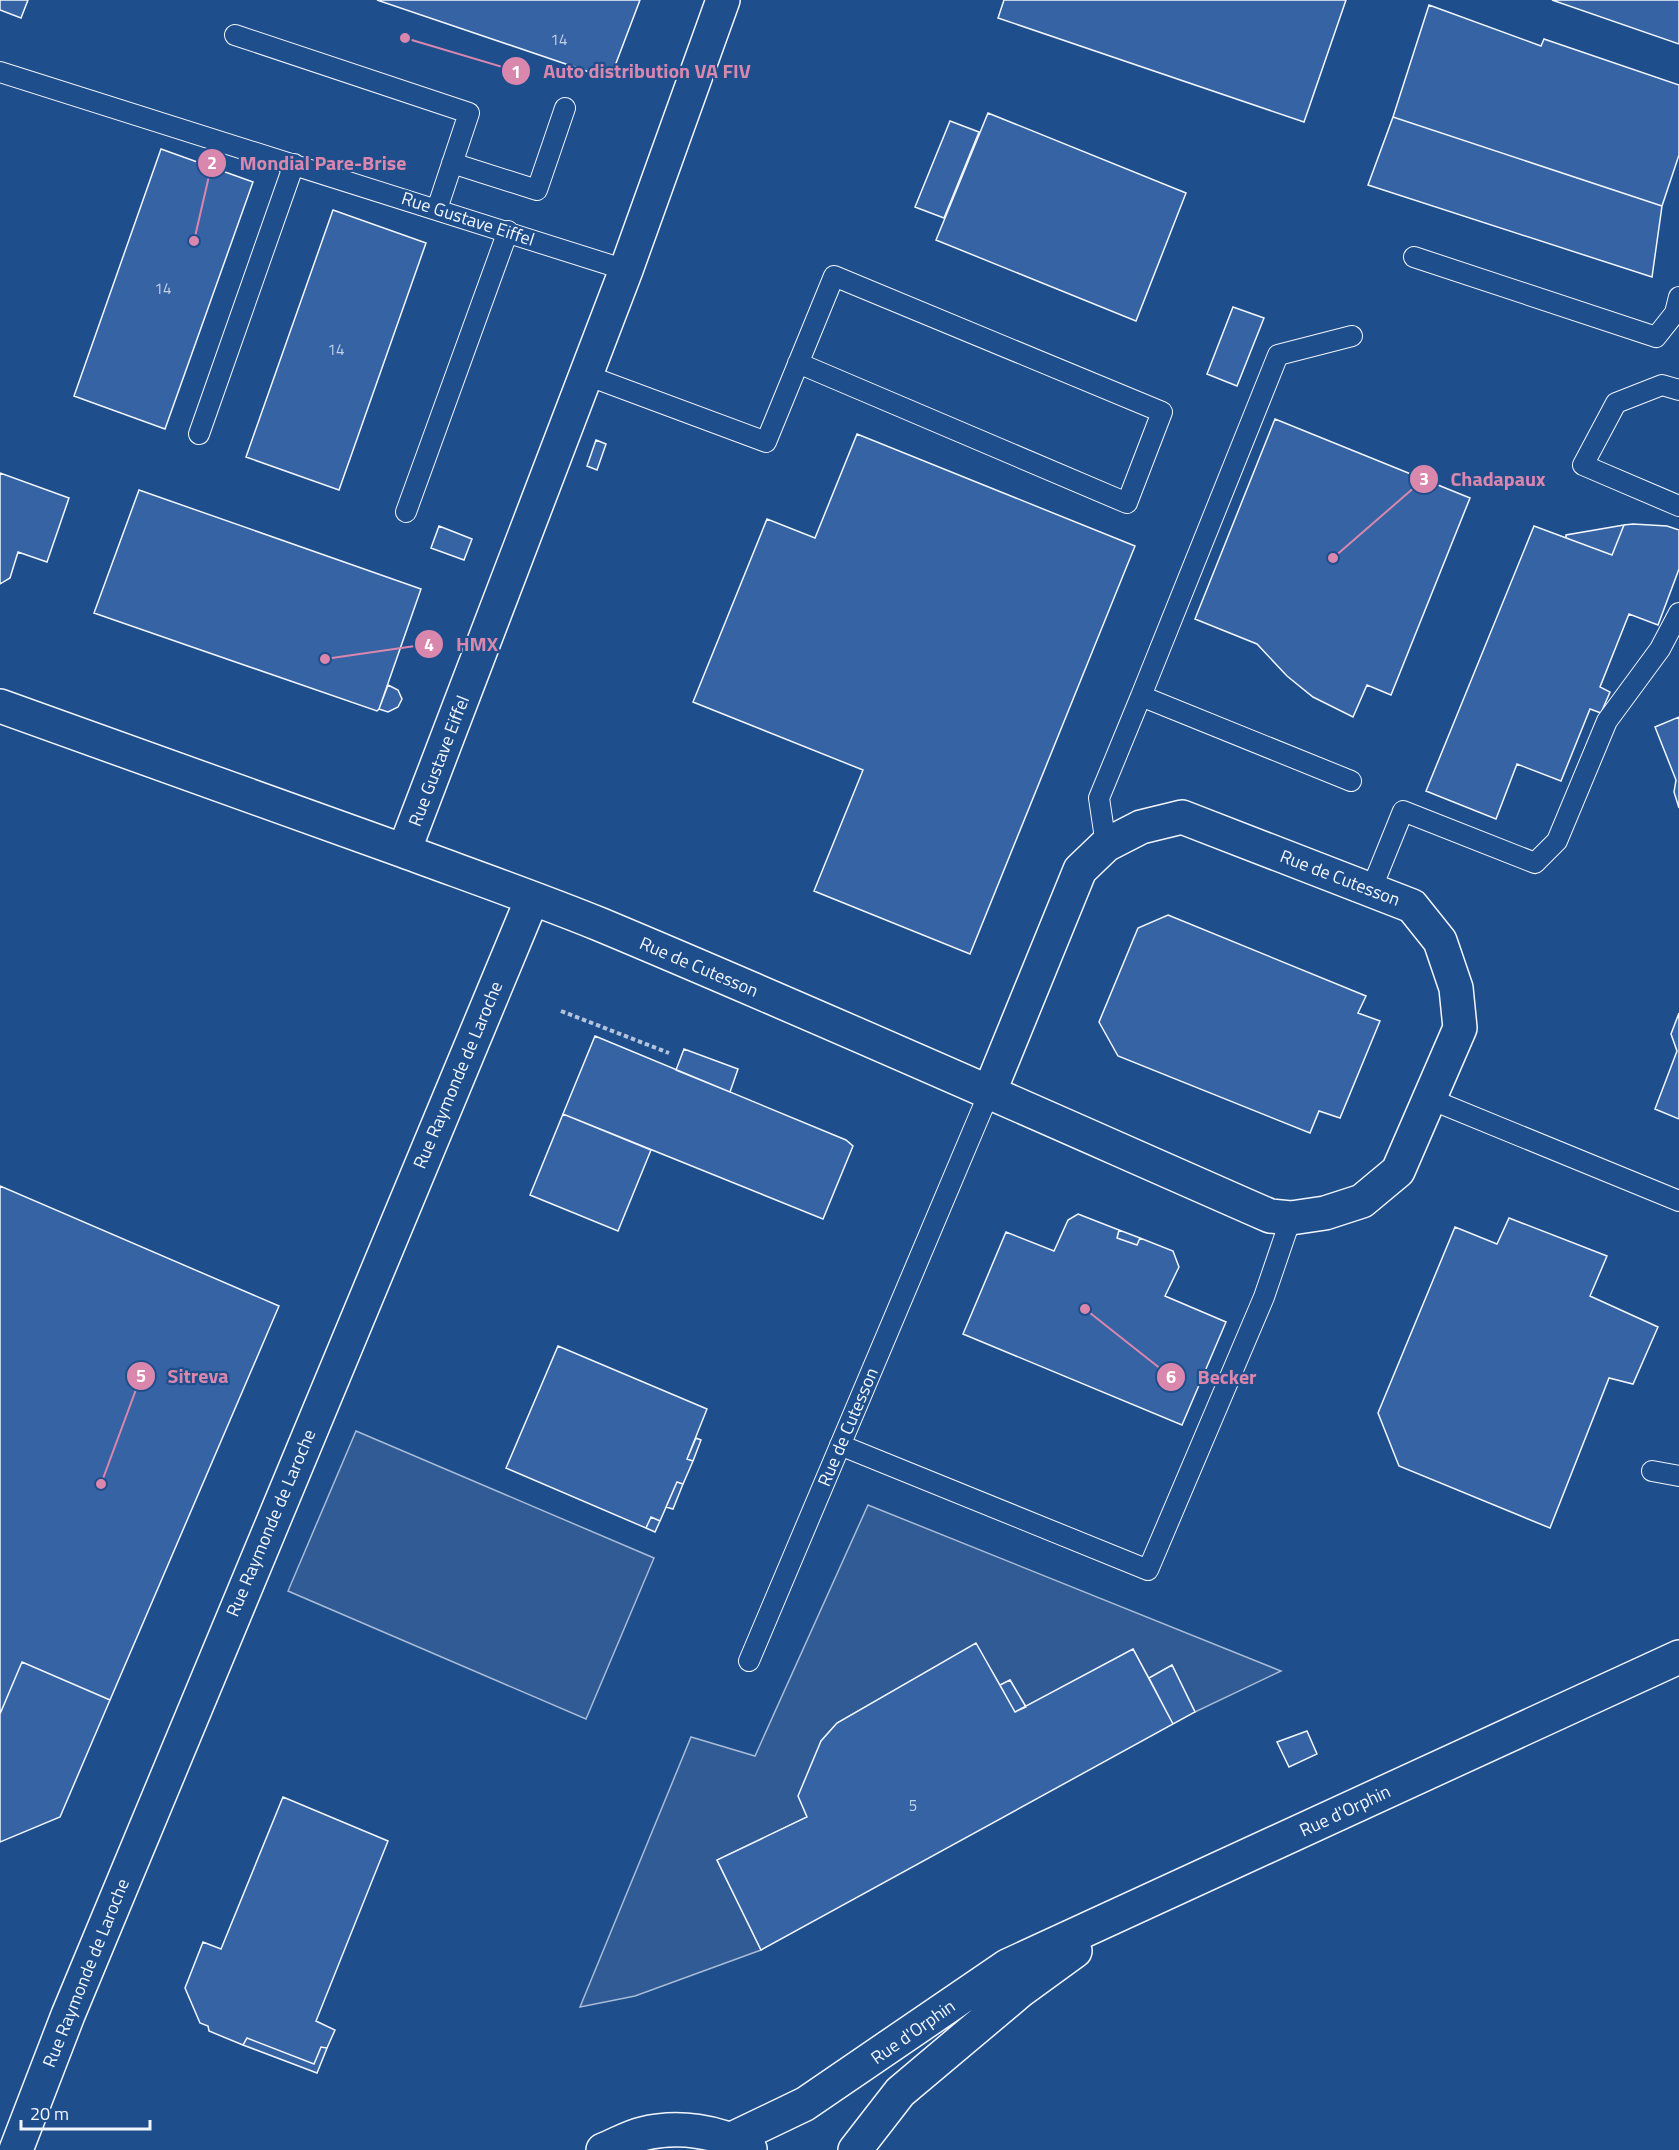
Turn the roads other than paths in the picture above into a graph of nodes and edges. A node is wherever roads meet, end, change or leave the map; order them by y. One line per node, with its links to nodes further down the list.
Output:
1 (723, 0): 10 (street, Rue Gustave Eiffel)
2 (235, 35): 5 (lane)
3 (0, 72): 6 (lane, Rue Gustave Eiffel)
4 (566, 108): 5 (lane)
5 (452, 163): 7 (lane)
6 (294, 164): 7 (lane, Rue Gustave Eiffel); 16 (lane)
7 (437, 209): 8 (lane, Rue Gustave Eiffel)
8 (508, 231): 10 (lane, Rue Gustave Eiffel); 18 (lane)
9 (1414, 257): 11 (lane)
10 (626, 270): 14 (street, Rue Gustave Eiffel)
11 (1679, 297)
12 (1352, 336): 20 (lane)
13 (798, 363): 13 (lane); 14 (lane)
14 (586, 375): 24 (street, Rue Gustave Eiffel)
15 (1679, 390): 17 (lane)
16 (199, 434)
17 (1679, 506)
18 (406, 512)
19 (1679, 613): 25 (lane)
20 (1141, 696): 22 (lane); 23 (lane)
21 (0, 706): 24 (street, Rue Gustave Eiffel)
22 (1351, 781)
23 (1106, 845): 25 (street, Rue de Cutesson); 27 (street, Rue de Cutesson)
24 (404, 851): 26 (street, Rue de Cutesson)
25 (1371, 890): 28 (street, Rue de Cutesson)
26 (532, 899): 27 (street, Rue de Cutesson); 40 (street, Rue Raymonde de Laroche)
27 (989, 1093): 30 (street, Rue de Cutesson); 31 (lane, Rue de Cutesson)
28 (1430, 1099): 29 (lane); 30 (street, Rue de Cutesson)
29 (1679, 1201)
30 (1291, 1218): 31 (lane)
31 (840, 1445): 35 (lane, Rue de Cutesson)
32 (1652, 1471): 33 (lane)
33 (1679, 1476)
34 (1679, 1657): 37 (street, Rue d'Orphin)
35 (749, 1662)
36 (1679, 1674): 37 (street, Rue d'Orphin)
37 (1564, 1711): 38 (street, Rue d'Orphin)
38 (1127, 1912): 39 (street, Rue d'Orphin); 42 (street, Rue d'Orphin)
39 (742, 2144): 41 (street)
40 (16, 2150)
41 (603, 2150)
42 (855, 2150)

